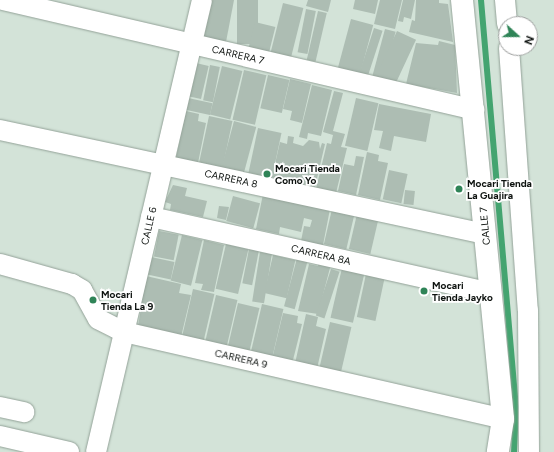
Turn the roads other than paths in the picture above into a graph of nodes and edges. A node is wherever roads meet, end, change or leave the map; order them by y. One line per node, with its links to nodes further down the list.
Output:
1 (3, 0): 6 (street, CARRERA 7)
2 (202, 0): 6 (street, CALLE 6)
3 (462, 0): 8 (street, CALLE 7)
4 (505, 0): 5 (street)
5 (506, 16)
6 (191, 44): 8 (street, CARRERA 7); 10 (street, CALLE 6)
7 (509, 56): 23 (street)
8 (474, 110): 12 (street, CALLE 7)
9 (0, 130): 10 (street, CARRERA 8)
10 (163, 164): 11 (street, CALLE 6); 12 (street, CARRERA 8)
11 (151, 217): 14 (street, CARRERA 8A); 15 (street, CALLE 6)
12 (485, 234): 14 (street, CALLE 7)
13 (0, 264): 15 (street, CARRERA 9)
14 (491, 293): 18 (street, CALLE 7)
15 (124, 332): 18 (street, CARRERA 9); 21 (street, CALLE 6)
16 (0, 407): 17 (street)
17 (24, 412)
18 (504, 419): 22 (street, CALLE 7)
19 (0, 436): 20 (street)
20 (69, 452)
21 (96, 452)
22 (498, 452)
23 (529, 452)

